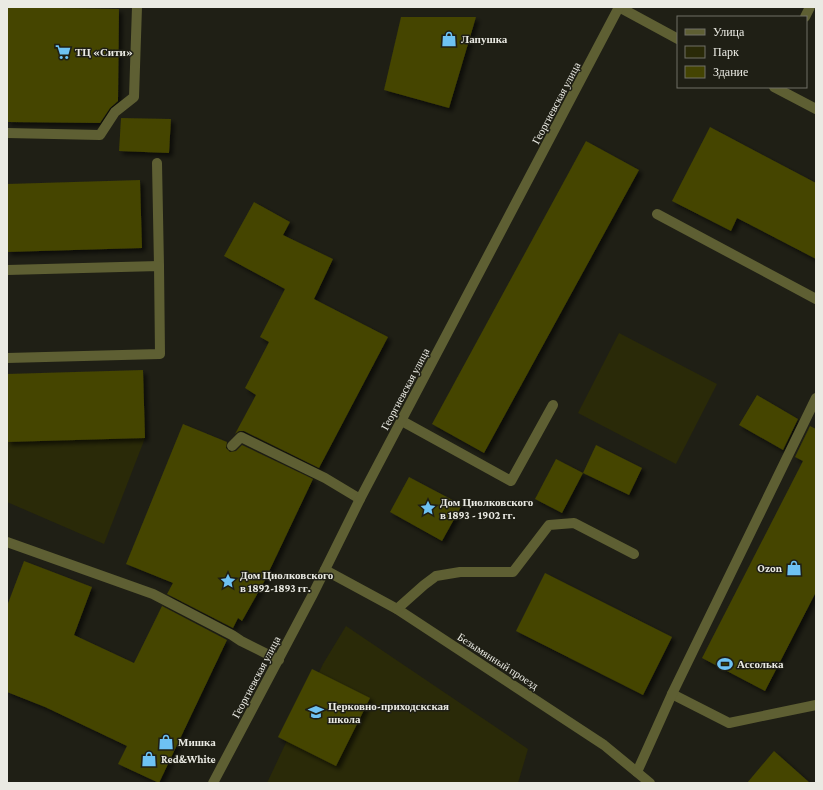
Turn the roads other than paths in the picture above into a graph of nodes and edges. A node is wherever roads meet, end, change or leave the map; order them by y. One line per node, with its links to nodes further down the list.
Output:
1 (137, 7): 8 (street)
2 (619, 7): 5 (street); 17 (street, Георгиевская улица)
3 (810, 7): 4 (street)
4 (806, 16)
5 (677, 38)
6 (776, 88): 7 (street)
7 (816, 109)
8 (7, 134)
9 (157, 163): 11 (street)
10 (657, 214): 13 (street)
11 (159, 266): 12 (street); 14 (street)
12 (7, 270)
13 (816, 299)
14 (7, 358)
15 (816, 398): 25 (street)
16 (553, 404): 17 (street)
17 (402, 421): 19 (street, Георгиевская улица)
18 (232, 446): 19 (street)
19 (360, 499): 22 (street, Георгиевская улица)
20 (7, 542): 24 (street)
21 (634, 554): 23 (street)
22 (325, 570): 23 (street, Безымянный проезд); 24 (street, Георгиевская улица)
23 (397, 609): 27 (street, Безымянный проезд)
24 (279, 660): 28 (street, Георгиевская улица)
25 (672, 694): 26 (street); 27 (street)
26 (816, 706)
27 (637, 772): 29 (street, Безымянный проезд)
28 (213, 783)
29 (650, 783)

